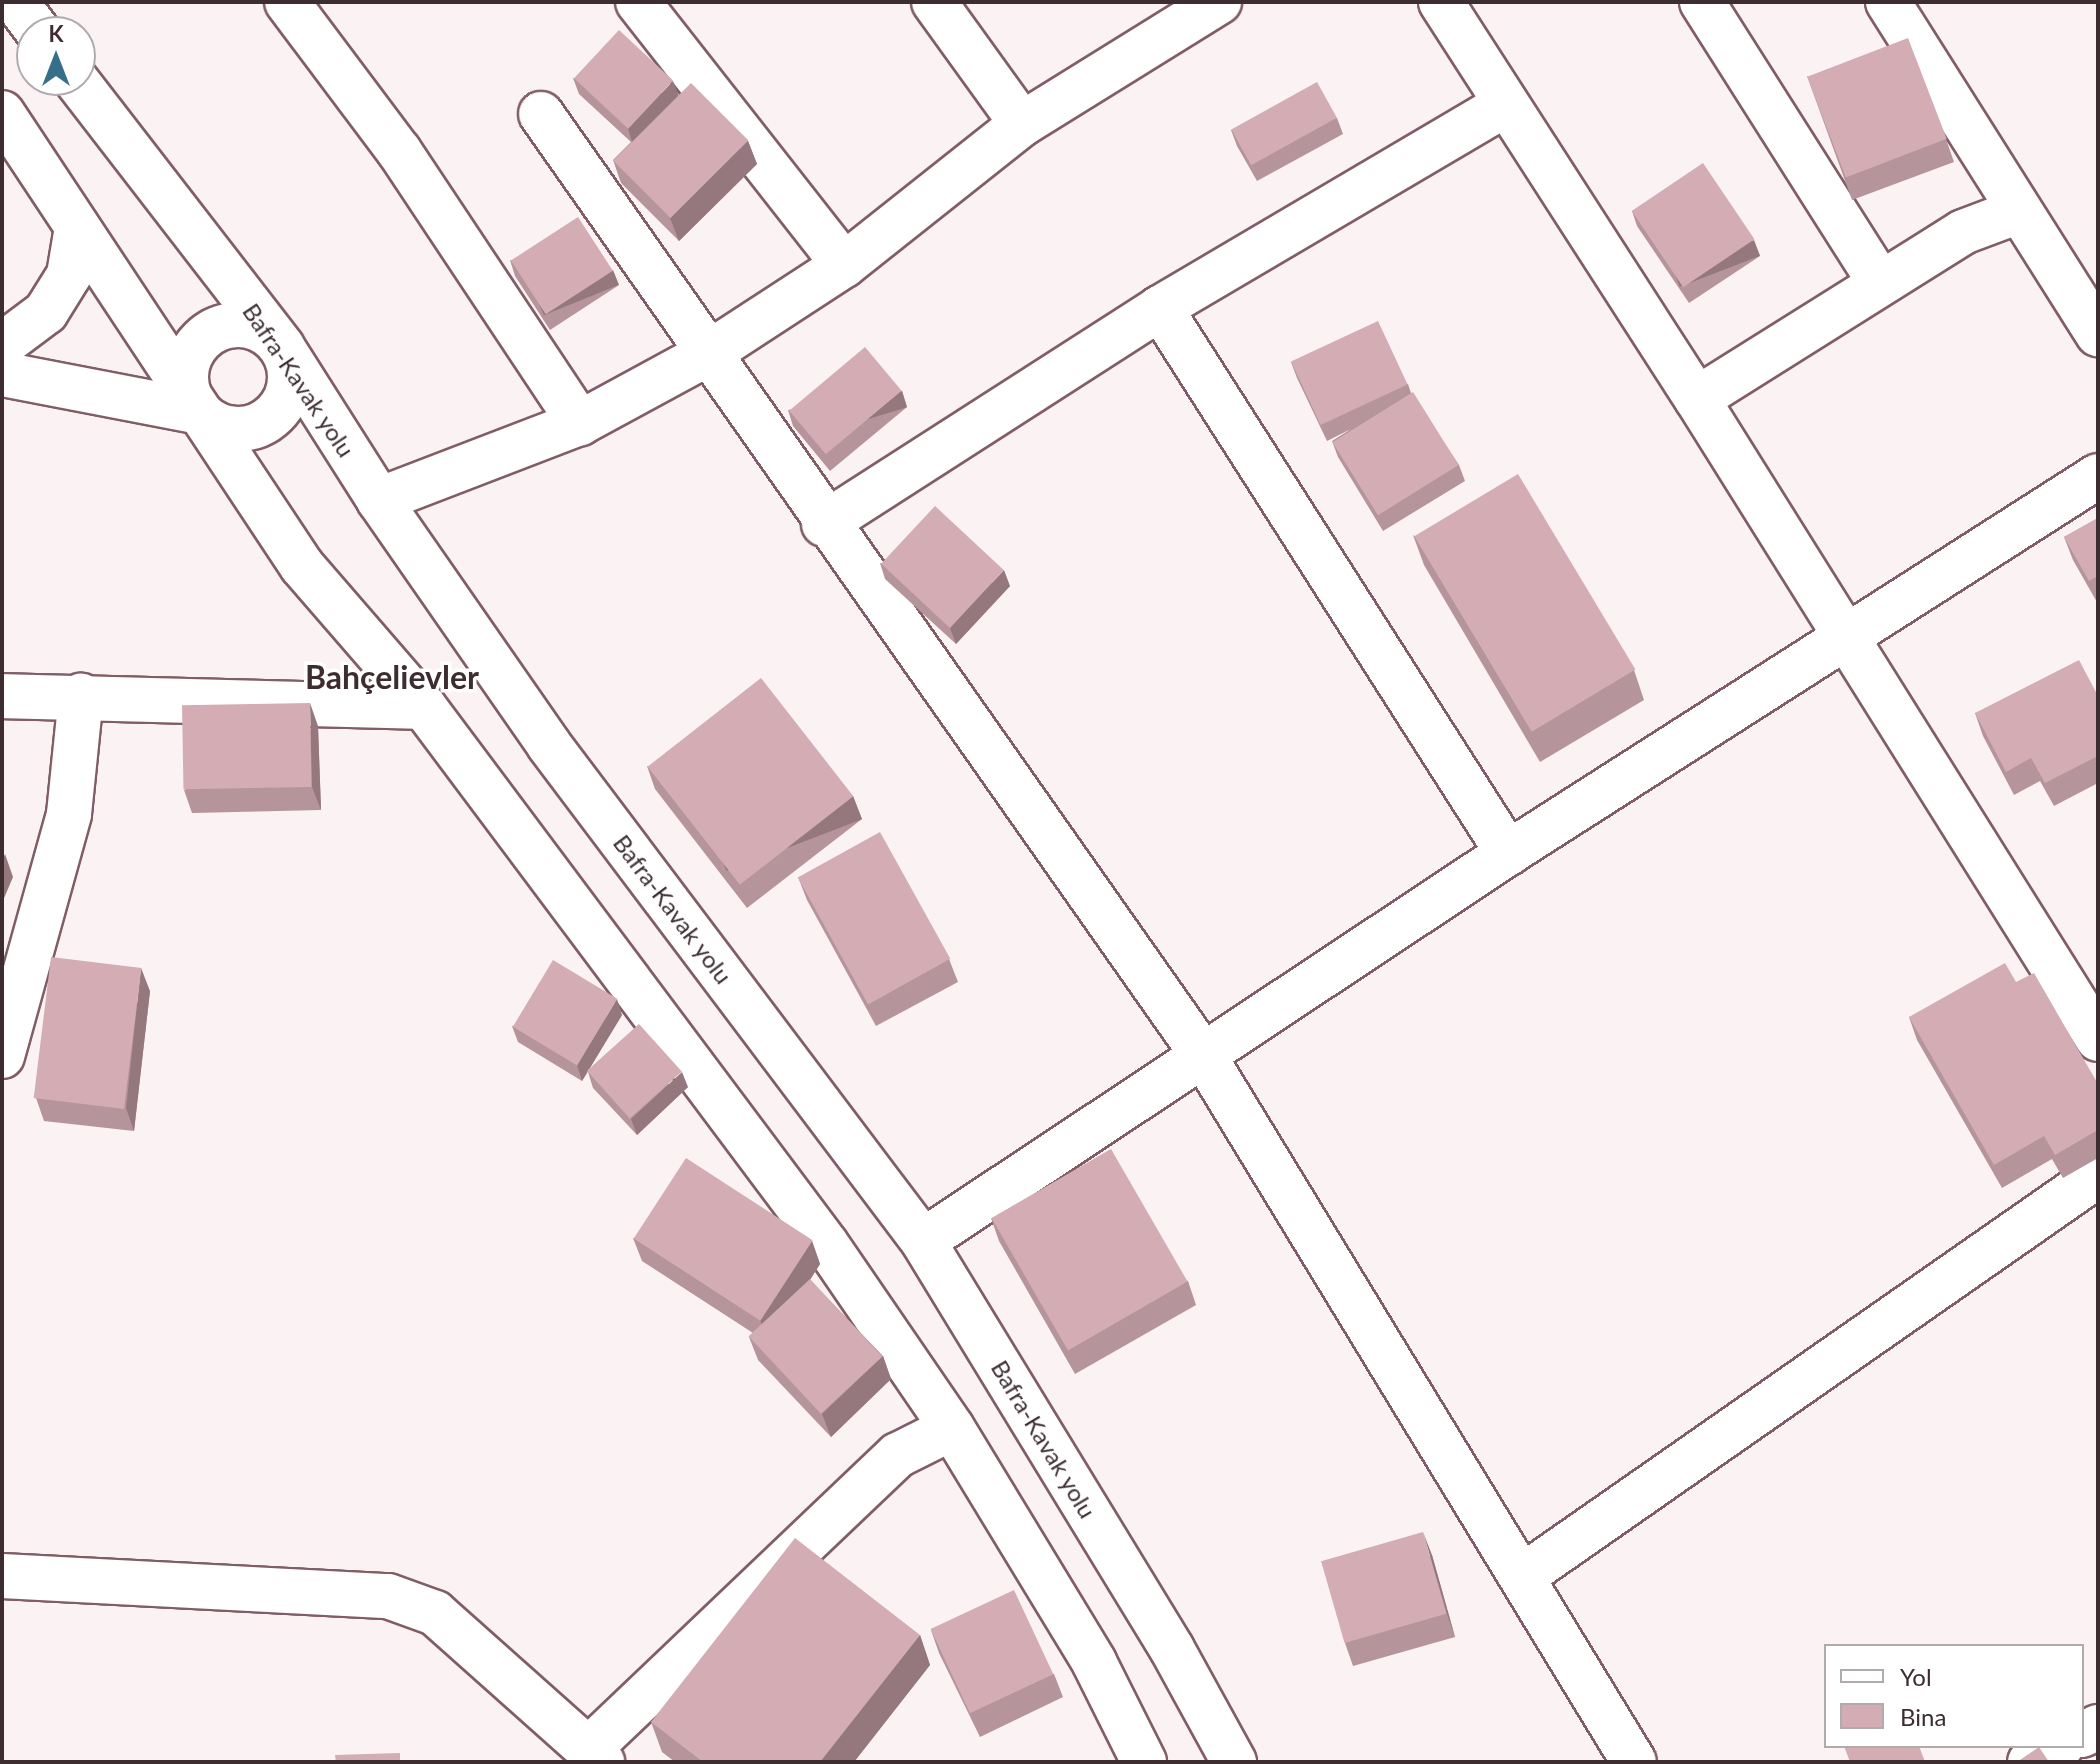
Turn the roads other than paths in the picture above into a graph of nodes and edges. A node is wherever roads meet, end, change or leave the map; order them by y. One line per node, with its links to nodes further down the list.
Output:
1 (287, 2): 25 (street)
2 (638, 2): 15 (street)
3 (934, 2): 12 (street)
4 (1219, 2): 12 (street)
5 (1441, 2): 9 (street)
6 (1702, 2): 16 (street)
7 (1888, 2): 13 (street)
8 (88, 96): 20 (street, Bafra-Kavak yolu)
9 (1505, 105): 17 (street); 23 (street)
10 (2, 113): 14 (street)
11 (541, 114): 21 (street)
12 (1022, 124): 15 (street)
13 (2019, 211): 16 (street); 18 (street)
14 (77, 227): 19 (street); 24 (street)
15 (844, 265): 21 (street)
16 (1880, 282): 23 (street)
17 (1160, 308): 28 (street); 33 (street)
18 (2098, 334)
19 (2, 345)
20 (282, 347): 24 (street); 24 (street); 27 (street, Bafra-Kavak yolu)
21 (709, 353): 25 (street); 28 (street)
22 (2, 374): 24 (street)
23 (1697, 399): 29 (street)
24 (199, 412): 32 (street)
25 (580, 423): 27 (street)
26 (2098, 476): 29 (street)
27 (379, 500): 38 (street, Bafra-Kavak yolu)
28 (824, 524): 36 (street)
29 (1845, 637): 33 (street); 34 (street)
30 (2, 696): 31 (street)
31 (81, 696): 32 (street); 35 (street)
32 (424, 707): 39 (street)
33 (1508, 853): 36 (street)
34 (2098, 1039)
35 (2, 1056)
36 (1205, 1058): 38 (street); 41 (street)
37 (2098, 1175): 41 (street)
38 (923, 1241): 45 (street, Bafra-Kavak yolu)
39 (952, 1428): 43 (street); 44 (street)
40 (2, 1576): 43 (street)
41 (1523, 1576): 46 (street)
42 (2057, 1748): 47 (street)
43 (596, 1755)
44 (1144, 1762)
45 (1234, 1762)
46 (1634, 1762)
47 (2030, 1762)

